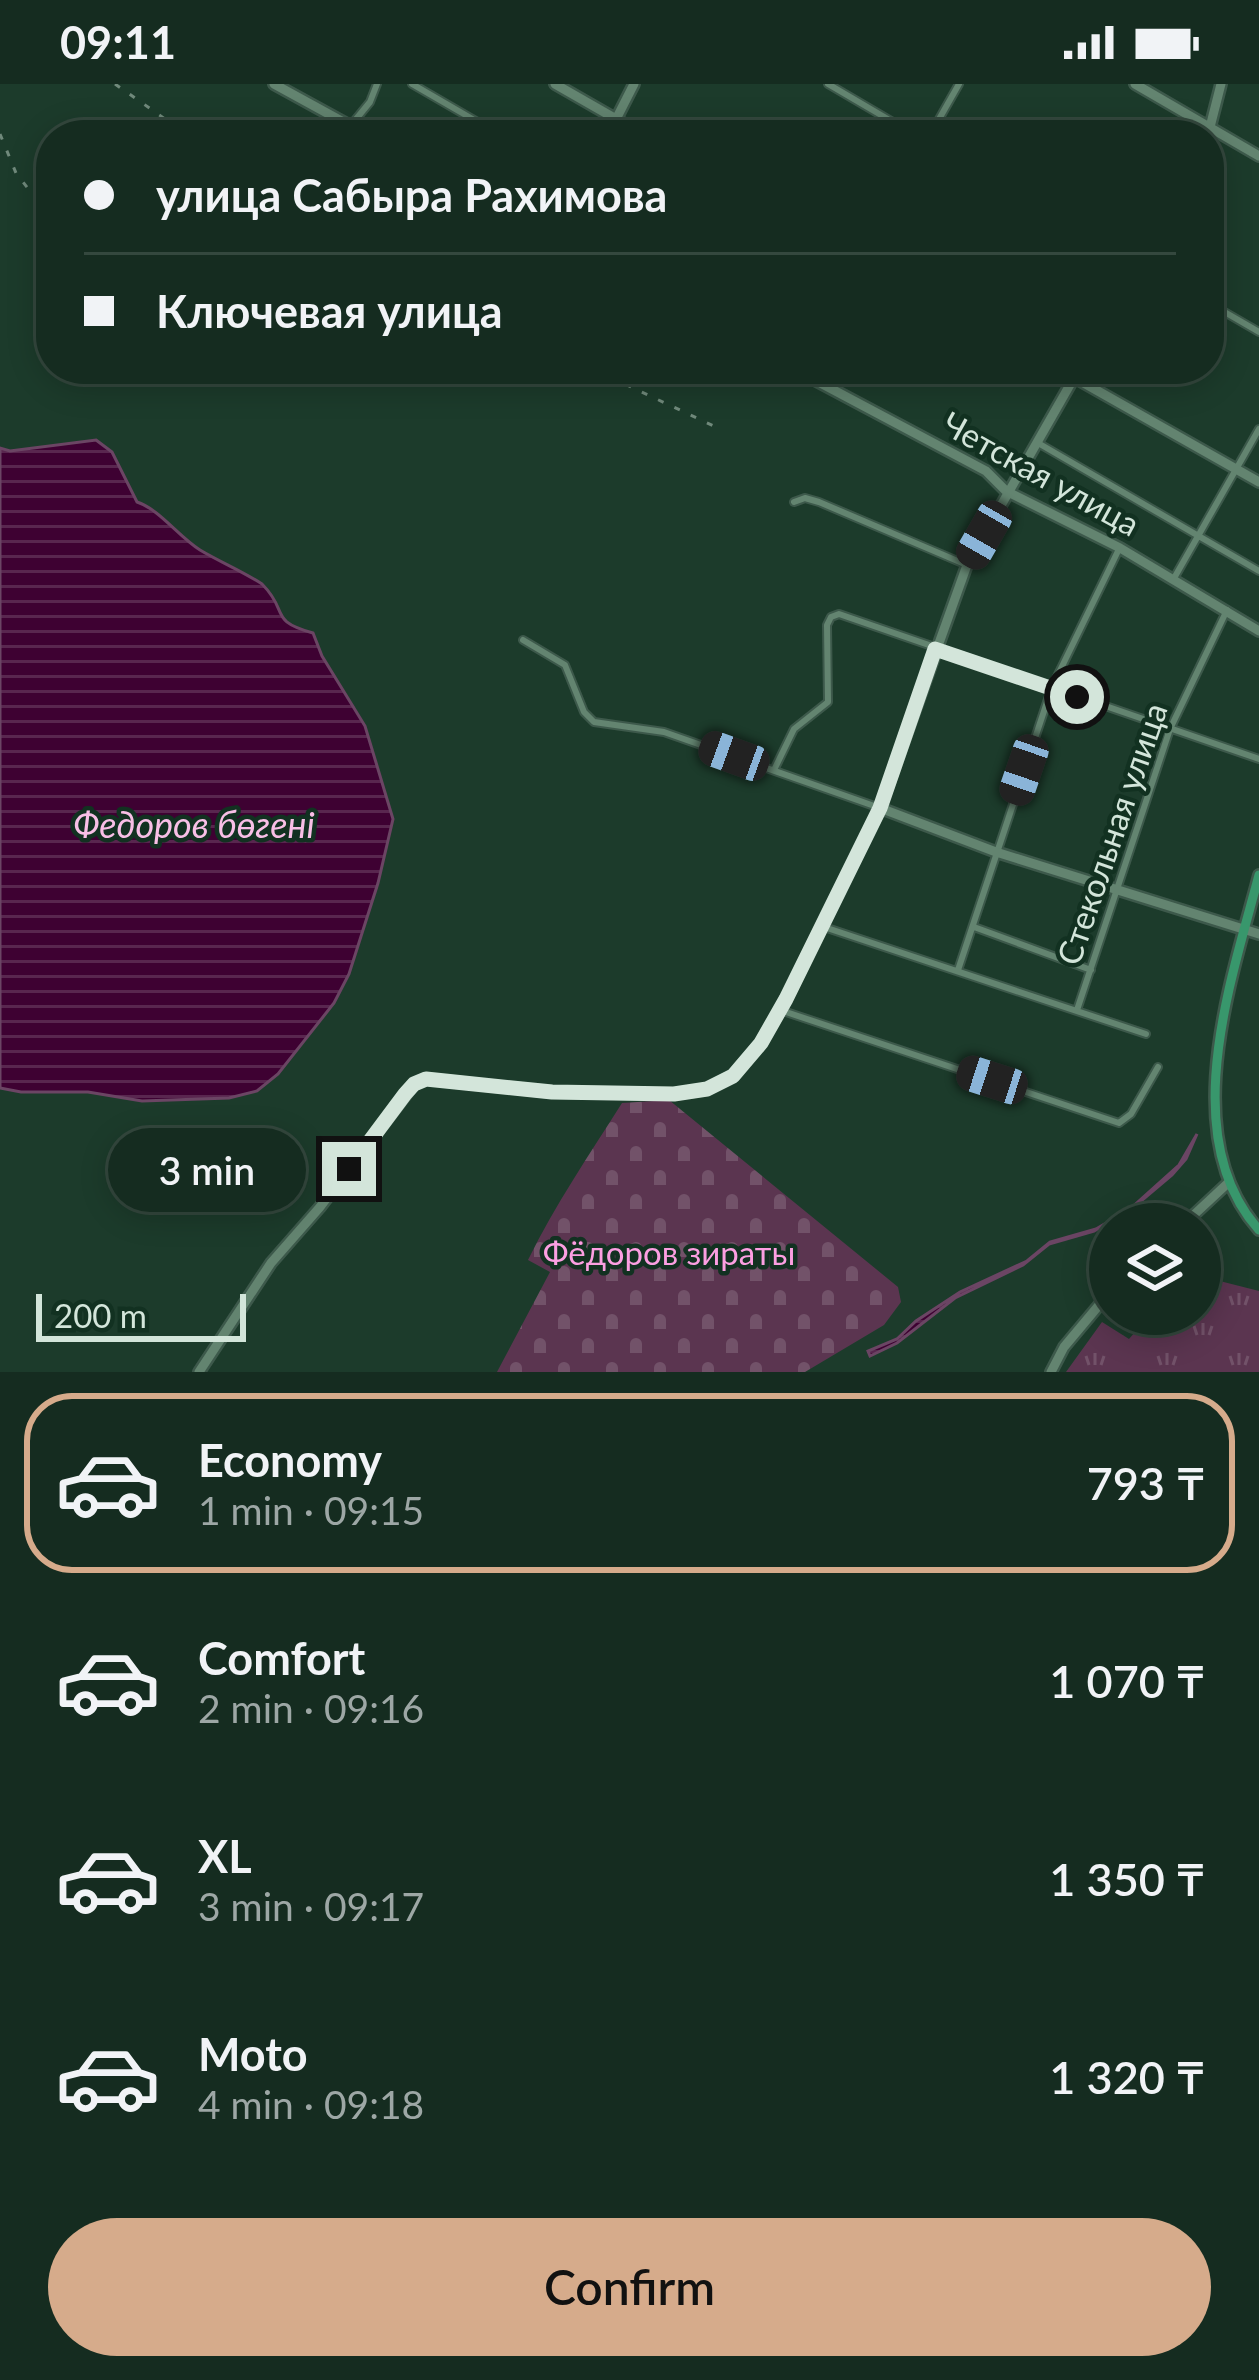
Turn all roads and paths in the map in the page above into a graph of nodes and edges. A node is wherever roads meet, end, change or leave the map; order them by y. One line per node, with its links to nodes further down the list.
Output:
1 (274, 84): 11 (street)
2 (376, 84): 12 (street)
3 (412, 84): 13 (street)
4 (555, 84): 10 (street)
5 (634, 84): 10 (street)
6 (828, 84): 14 (street)
7 (959, 84): 15 (street)
8 (1135, 84): 16 (street)
9 (1221, 84): 17 (street)
10 (616, 119)
11 (340, 120)
12 (357, 120)
13 (474, 120)
14 (889, 120)
15 (939, 120)
16 (1189, 120)
17 (1212, 120)
18 (1224, 140): 19 (street)
19 (1259, 156)
20 (1224, 312): 21 (street)
21 (1259, 332)
22 (822, 384): 29 (street, Четская улица)
23 (1071, 384): 26 (street)
24 (1096, 384): 27 (street)
25 (1259, 429): 27 (street)
26 (1038, 443): 29 (street); 31 (street)
27 (1237, 468): 28 (street); 31 (street)
28 (1259, 482)
29 (1006, 491): 32 (street, Четская улица); 33 (street)
30 (794, 502): 33 (street)
31 (1199, 537): 34 (street); 35 (street)
32 (1120, 548): 35 (street, Четская улица); 40 (street)
33 (967, 565): 39 (street)
34 (1259, 571)
35 (1173, 580): 36 (street, Четская улица)
36 (1227, 610): 37 (street, Четская улица); 41 (street, Стекольная улица)
37 (1259, 631)
38 (523, 640): 43 (street)
39 (935, 649): 40 (street); 43 (street); 44 (street)
40 (1052, 687): 41 (street); 45 (street)
41 (1170, 729): 42 (street); 47 (street, Стекольная улица)
42 (1259, 759)
43 (774, 770): 44 (street)
44 (880, 808): 45 (street); 48 (street)
45 (996, 852): 47 (street); 49 (street)
46 (1259, 875): 50 (main road)
47 (1118, 891): 50 (street); 53 (street, Стекольная улица)
48 (821, 926): 52 (street); 54 (street)
49 (974, 928): 52 (street); 53 (street)
50 (1245, 929): 51 (street); 58 (main road)
51 (1259, 934)
52 (958, 970): 55 (street)
53 (1091, 970): 55 (street, Стекольная улица)
54 (780, 1010): 57 (street); 62 (street)
55 (1077, 1010): 56 (street)
56 (1146, 1034)
57 (1158, 1067)
58 (1228, 1184): 59 (street); 60 (main road)
59 (1207, 1203)
60 (1259, 1230)
61 (1089, 1318): 63 (street)
62 (199, 1372)
63 (1051, 1372)

